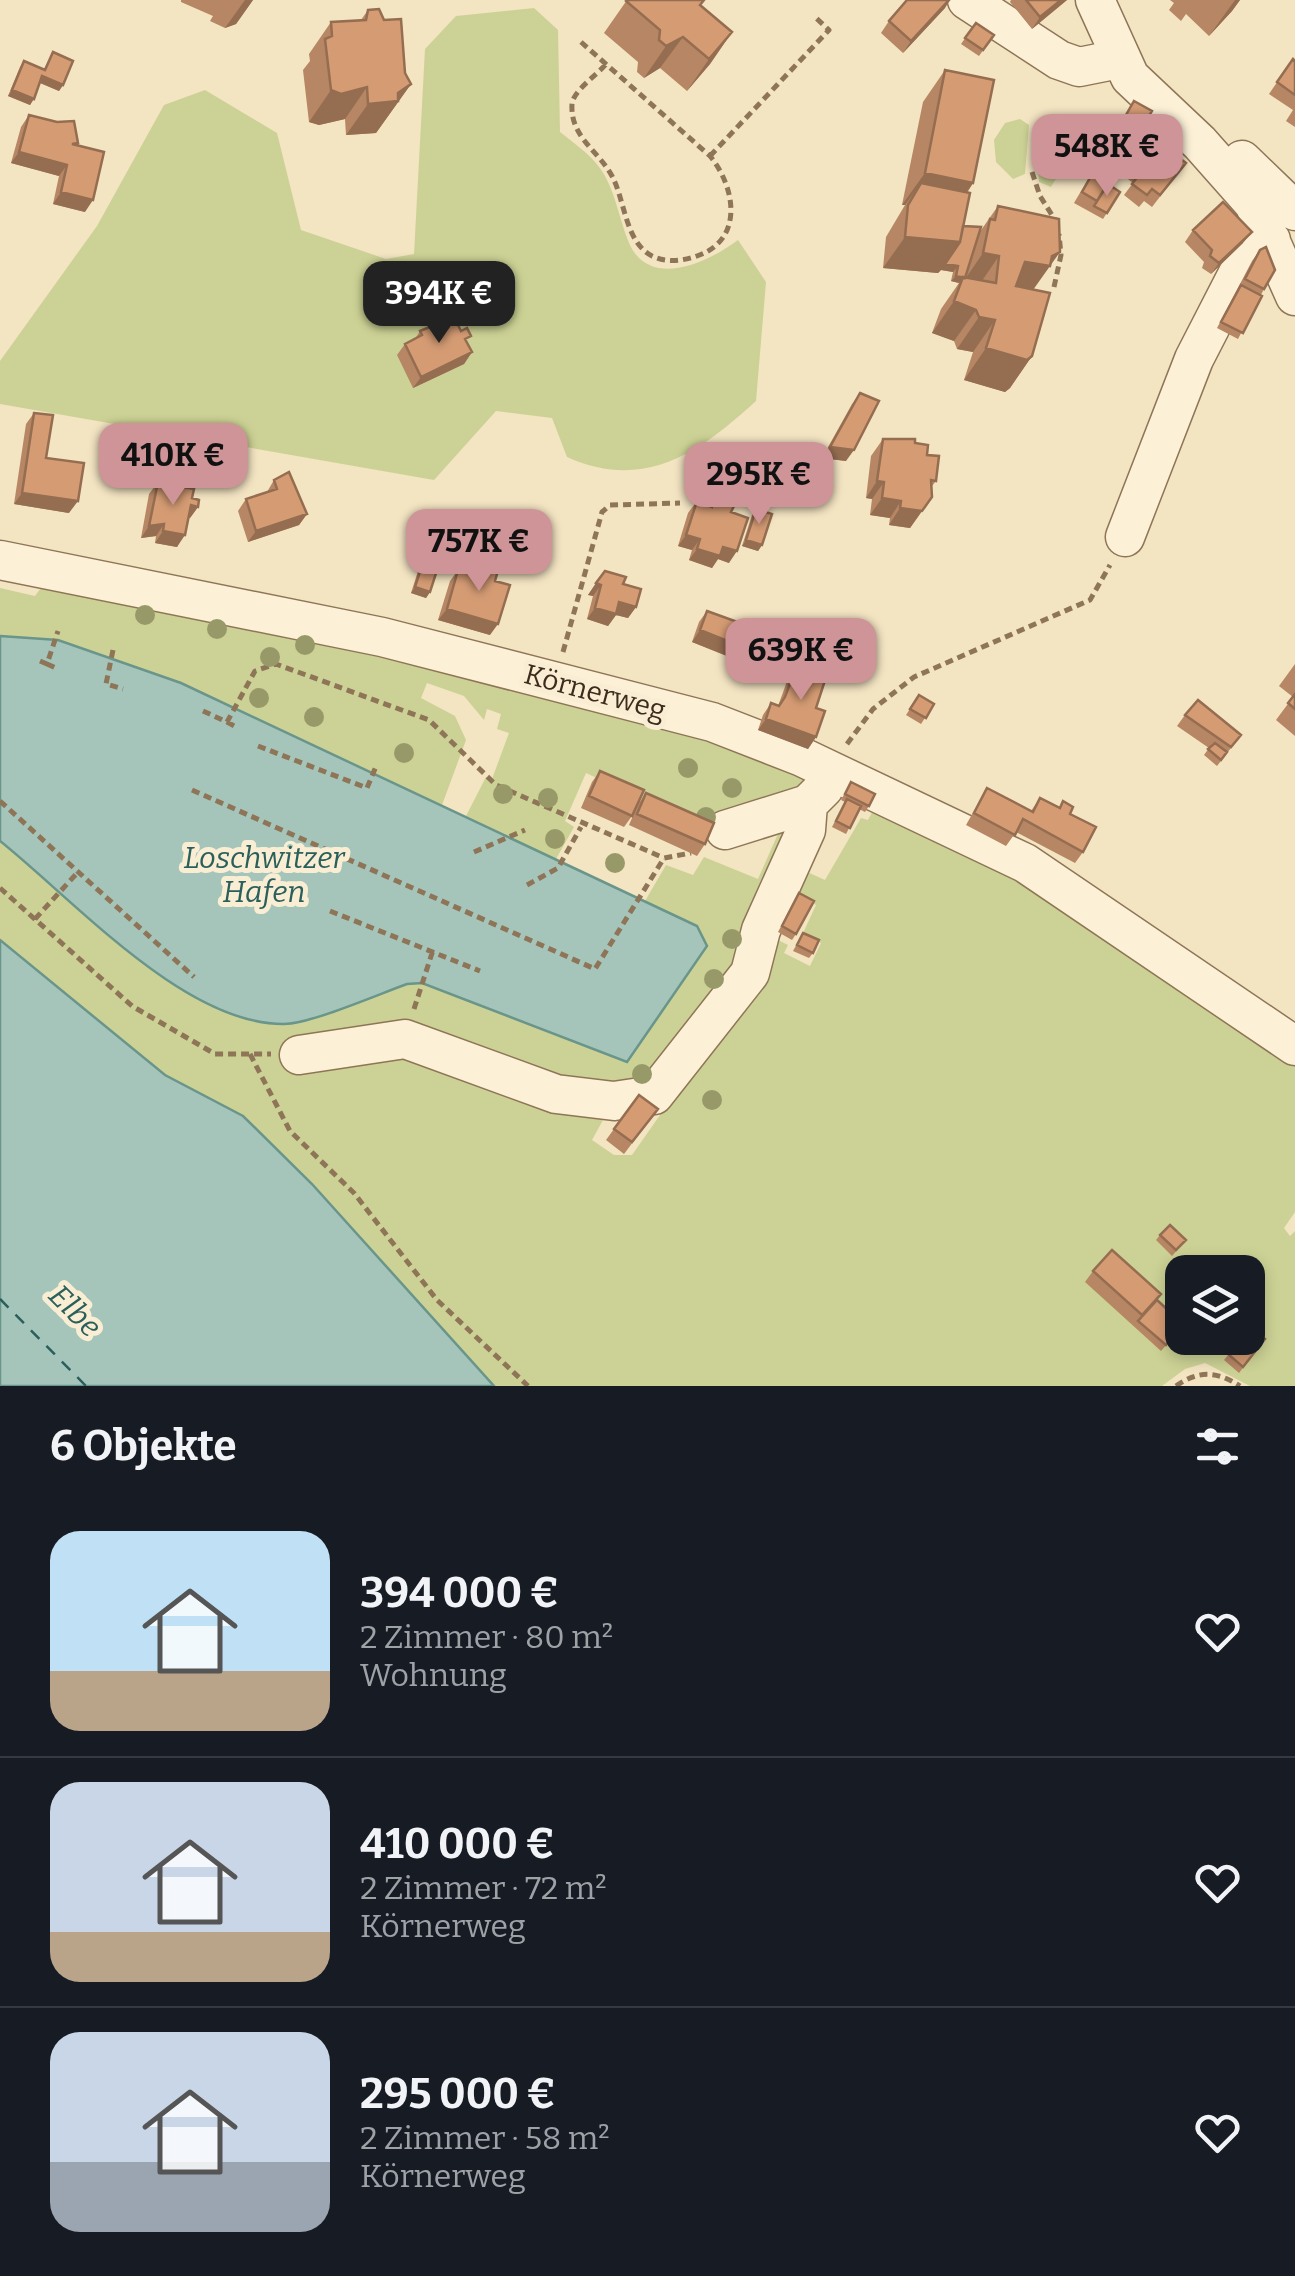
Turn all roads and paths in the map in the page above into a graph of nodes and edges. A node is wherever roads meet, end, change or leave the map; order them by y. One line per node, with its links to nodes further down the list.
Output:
1 (968, 0): 5 (street)
2 (1095, 0): 5 (street)
3 (814, 16): 8 (path)
4 (581, 42): 6 (path)
5 (1119, 59): 7 (street)
6 (606, 64): 8 (path); 8 (path)
7 (1200, 143): 10 (street); 11 (street)
8 (710, 156)
9 (1032, 172): 12 (path)
10 (1295, 210)
11 (1271, 240): 13 (street); 15 (street)
12 (1054, 288)
13 (1295, 296)
14 (680, 502): 20 (path)
15 (1121, 545): 27 (path)
16 (0, 560): 20 (street, Körnerweg)
17 (58, 632): 19 (path)
18 (112, 650): 21 (path)
19 (58, 669)
20 (555, 682): 27 (street, Körnerweg)
21 (122, 688)
22 (203, 712): 23 (path)
23 (227, 722): 24 (path); 31 (path)
24 (238, 728)
25 (258, 746): 26 (path)
26 (376, 764)
27 (831, 773): 30 (street); 46 (street, Körnerweg)
28 (192, 790): 36 (path)
29 (0, 801): 37 (path)
30 (808, 804): 33 (street); 48 (street)
31 (581, 826): 36 (path); 38 (path)
32 (524, 830): 34 (path)
33 (725, 830)
34 (474, 852)
35 (691, 853): 36 (path)
36 (664, 858)
37 (78, 872): 41 (path); 44 (path)
38 (527, 884)
39 (0, 888): 41 (path)
40 (330, 911): 42 (path)
41 (35, 919): 47 (path)
42 (433, 950): 43 (path); 45 (path)
43 (480, 971)
44 (194, 977)
45 (422, 983)
46 (1295, 1046)
47 (250, 1054): 48 (path); 49 (path)
48 (299, 1055)
49 (528, 1386)
50 (1176, 1386): 51 (path)
51 (1240, 1386)

